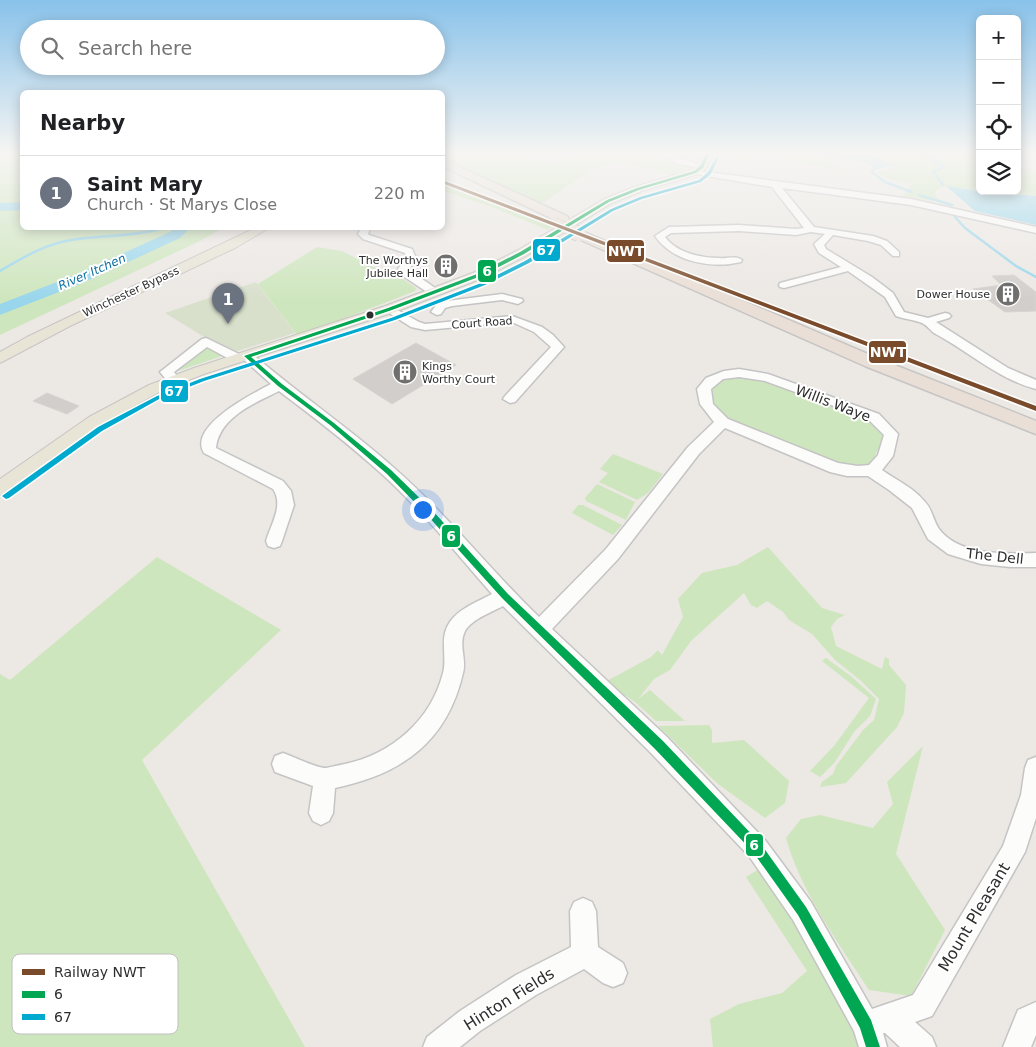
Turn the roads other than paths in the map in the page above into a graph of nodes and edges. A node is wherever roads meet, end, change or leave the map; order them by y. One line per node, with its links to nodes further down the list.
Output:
1 (510, 203): 6 (highway)
2 (522, 203): 6 (highway)
3 (605, 203): 19 (main road)
4 (789, 203): 7 (street)
5 (915, 203): 11 (street)
6 (558, 221): 12 (highway, bridge)
7 (811, 229): 13 (street); 15 (street)
8 (240, 230): 27 (main road, Winchester Bypass)
9 (260, 230): 29 (main road, Winchester Bypass)
10 (365, 230): 19 (street)
11 (1036, 230)
12 (583, 232): 34 (highway); 36 (highway)
13 (828, 236): 14 (street); 16 (street); 17 (street)
14 (896, 254)
15 (736, 260)
16 (850, 268): 18 (street); 26 (street)
17 (887, 280)
18 (784, 285)
19 (434, 292): 22 (main road)
20 (473, 300): 21 (street); 23 (street); 25 (street)
21 (518, 301)
22 (390, 309): 25 (street, Court Road); 28 (main road)
23 (437, 312)
24 (945, 316): 26 (street)
25 (485, 321): 33 (street, Court Road)
26 (928, 321): 32 (street)
27 (0, 349)
28 (242, 357): 30 (main road); 30 (street); 31 (street)
29 (0, 358)
30 (174, 380): 38 (main road)
31 (280, 385): 39 (street); 41 (street)
32 (1036, 385)
33 (510, 399)
34 (1036, 416)
35 (723, 422): 37 (street, Willis Waye); 37 (street, Willis Waye); 42 (street)
36 (1036, 428)
37 (870, 470): 40 (street, The Dell)
38 (0, 488)
39 (274, 541)
40 (1036, 560)
41 (505, 596): 42 (street); 45 (street)
42 (540, 628): 51 (street)
43 (283, 764): 45 (street)
44 (1036, 768): 51 (street, Mount Pleasant)
45 (325, 779): 46 (street)
46 (321, 813)
47 (583, 912): 48 (street)
48 (585, 954): 49 (street); 52 (street, Hinton Fields)
49 (613, 973)
50 (1036, 1016): 54 (street)
51 (876, 1030): 53 (street)
52 (437, 1047)
53 (922, 1047)
54 (1017, 1047)

